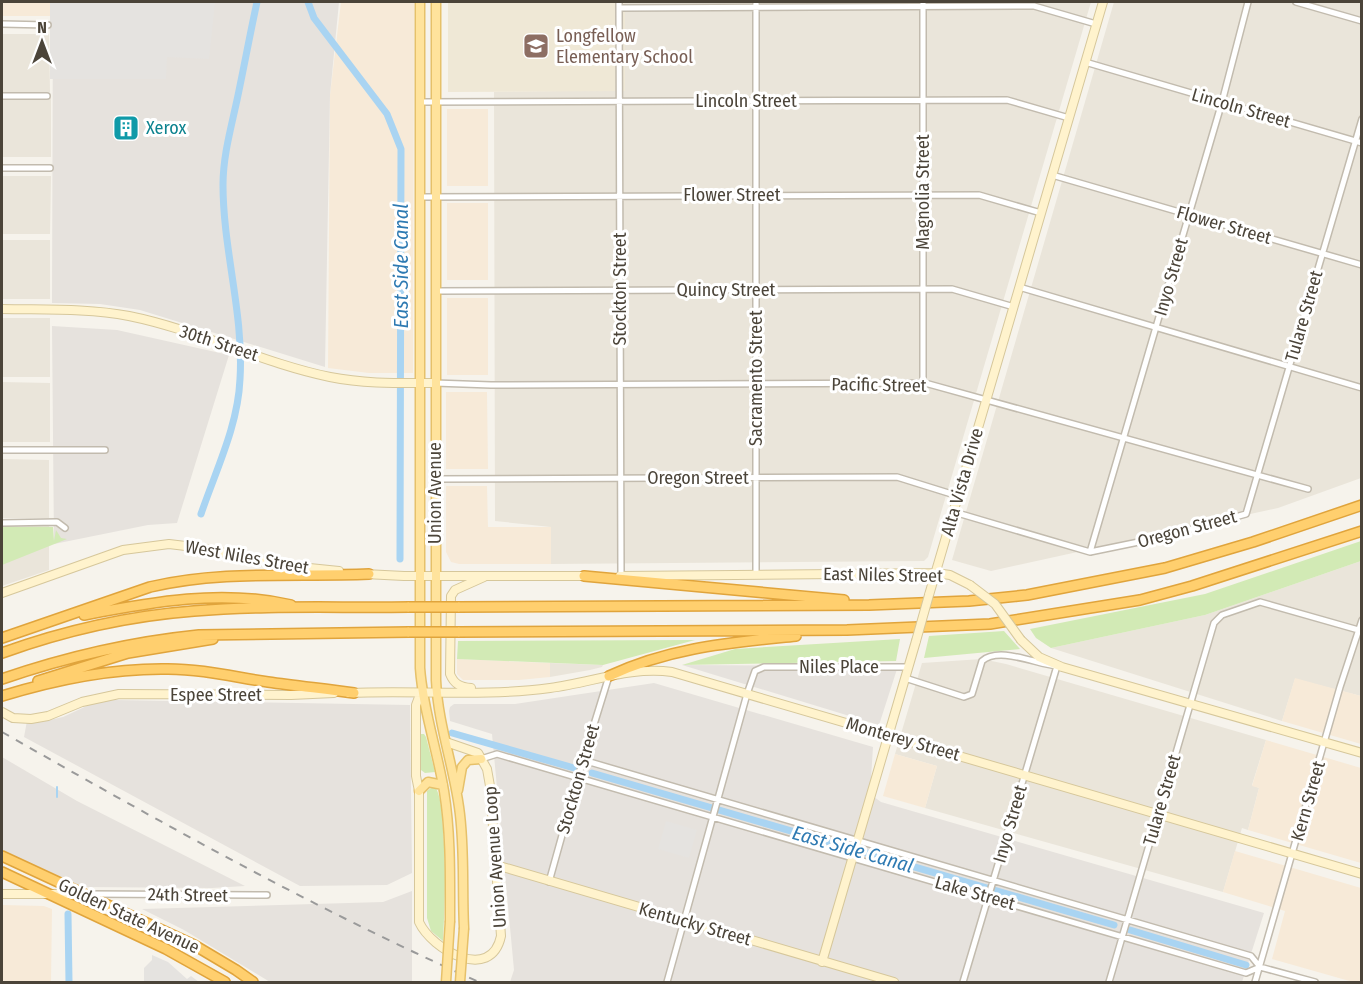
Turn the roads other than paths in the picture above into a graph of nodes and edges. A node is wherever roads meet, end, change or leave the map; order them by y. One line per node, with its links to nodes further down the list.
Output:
1 (420, 2): 18 (main road, Union Avenue)
2 (436, 2): 19 (main road, Union Avenue)
3 (1103, 2): 11 (street, Alta Vista Drive)
4 (1248, 2): 21 (street, Inyo Street)
5 (1296, 2): 9 (street)
6 (619, 4): 7 (street); 20 (street, Stockton Street)
7 (756, 4): 8 (street); 17 (street, Sacramento Street)
8 (923, 4): 11 (street); 16 (street, Magnolia Street)
9 (1362, 21)
10 (2, 24): 12 (street)
11 (1096, 24): 13 (street, Alta Vista Drive)
12 (48, 25)
13 (1085, 62): 21 (street, Lincoln Street); 22 (street, Alta Vista Drive)
14 (2, 96): 15 (street)
15 (46, 96)
16 (923, 100): 17 (street, Lincoln Street); 22 (street, Lincoln Street); 29 (street, Magnolia Street)
17 (756, 101): 20 (street, Lincoln Street); 28 (street, Sacramento Street)
18 (420, 102): 19 (street, Lincoln Street); 31 (main road, Union Avenue)
19 (436, 102): 20 (street, Lincoln Street); 32 (main road, Union Avenue)
20 (619, 102): 30 (street, Stockton Street)
21 (1222, 102): 24 (street, Lincoln Street); 34 (street, Inyo Street)
22 (1069, 118): 27 (street, Alta Vista Drive)
23 (1362, 119): 24 (street, Tulare Street)
24 (1358, 142): 35 (street, Tulare Street)
25 (2, 168): 26 (street)
26 (50, 168)
27 (1052, 175): 33 (street, Alta Vista Drive); 34 (street, Flower Street)
28 (756, 195): 29 (street, Flower Street); 30 (street, Flower Street); 40 (street, Sacramento Street)
29 (923, 195): 33 (street, Flower Street); 38 (street, Magnolia Street)
30 (620, 196): 32 (street, Flower Street); 39 (street, Stockton Street)
31 (420, 197): 32 (street, Flower Street); 46 (main road, Union Avenue)
32 (436, 197): 41 (main road, Union Avenue)
33 (1041, 213): 37 (street, Alta Vista Drive)
34 (1189, 215): 35 (street, Flower Street); 44 (street, Inyo Street)
35 (1322, 254): 36 (street, Flower Street); 45 (street, Tulare Street)
36 (1362, 265)
37 (1019, 288): 42 (street, Alta Vista Drive); 44 (street)
38 (923, 289): 40 (street, Quincy Street); 42 (street, Quincy Street); 48 (street, Magnolia Street)
39 (620, 290): 40 (street, Quincy Street); 41 (street, Quincy Street); 49 (street, Stockton Street)
40 (756, 290): 50 (street, Sacramento Street)
41 (436, 291): 47 (main road, Union Avenue)
42 (1014, 307): 52 (street, Alta Vista Drive)
43 (2, 309): 46 (street, 30th Street)
44 (1156, 328): 45 (street); 53 (street, Inyo Street)
45 (1289, 366): 51 (street); 56 (street, Tulare Street)
46 (420, 383): 47 (street, 30th Street); 71 (main road, Union Avenue)
47 (435, 383): 49 (street, Pacific Street); 59 (main road, Union Avenue)
48 (923, 383): 50 (street, Pacific Street); 52 (street, Pacific Street)
49 (620, 384): 50 (street, Pacific Street); 57 (street, Stockton Street)
50 (756, 384): 58 (street, Sacramento Street)
51 (1362, 388)
52 (986, 400): 53 (street, Pacific Street); 61 (street, Alta Vista Drive)
53 (1124, 437): 56 (street, Pacific Street); 68 (street, Inyo Street)
54 (2, 450): 55 (street)
55 (105, 450)
56 (1258, 474): 60 (street, Pacific Street); 64 (street, Tulare Street)
57 (621, 478): 58 (street, Oregon Street); 59 (street, Oregon Street); 75 (street, Stockton Street)
58 (756, 478): 61 (street, Oregon Street); 72 (street, Sacramento Street)
59 (435, 479): 71 (main road, Union Avenue)
60 (1308, 489)
61 (958, 496): 63 (street, Alta Vista Drive)
62 (1362, 505): 77 (highway)
63 (954, 512): 68 (street, Oregon Street); 69 (street, Alta Vista Drive)
64 (1246, 514): 68 (street, Oregon Street)
65 (2, 522): 66 (street)
66 (65, 528)
67 (1362, 531): 81 (highway)
68 (1090, 552)
69 (936, 573): 72 (street, East Niles Street); 86 (street, East Niles Street, bridge); 87 (street, Alta Vista Drive, bridge)
70 (369, 574): 71 (street, West Niles Street); 76 (street, West Niles Street); 80 (highway)
71 (428, 575): 73 (street, East Niles Street); 93 (main road, Union Avenue); 94 (main road, Union Avenue)
72 (756, 575): 75 (street, East Niles Street)
73 (488, 576): 74 (street, East Niles Street); 92 (street)
74 (584, 576): 75 (street, East Niles Street); 77 (highway)
75 (621, 576)
76 (2, 594)
77 (870, 605): 78 (highway, bridge)
78 (304, 608): 80 (highway); 85 (highway)
79 (1362, 620): 82 (street, Kern Street)
80 (50, 621): 84 (highway)
81 (847, 630): 83 (highway, bridge); 88 (highway)
82 (1360, 631): 98 (street, Tulare Street); 102 (street, Kern Street)
83 (245, 634): 90 (highway); 91 (highway)
84 (2, 638)
85 (2, 653)
86 (1057, 666): 89 (street, Niles Place); 98 (street, East Niles Street); 106 (street, Inyo Street)
87 (908, 667): 89 (street, Alta Vista Drive); 96 (street, Niles Place)
88 (609, 676): 92 (street, Monterey Street); 96 (street, Monterey Street); 105 (street, Stockton Street)
89 (905, 678): 100 (street, Alta Vista Drive)
90 (2, 679)
91 (19, 689): 95 (highway); 97 (highway)
92 (491, 691): 94 (street, Monterey Street)
93 (421, 692): 94 (street, Espee Street); 95 (street, Espee Street); 108 (main road, Union Avenue); 109 (street, Union Avenue)
94 (436, 692): 101 (main road, Union Avenue)
95 (354, 693): 99 (street, Espee Street)
96 (747, 694): 100 (street, Monterey Street); 111 (street)
97 (2, 696)
98 (1191, 703): 102 (street, East Niles Street); 112 (street, Tulare Street)
99 (2, 712)
100 (888, 735): 106 (street, Monterey Street); 114 (street, Alta Vista Drive)
101 (446, 742): 104 (street); 110 (main road, Union Avenue)
102 (1324, 742): 103 (street, East Niles Street); 115 (street, Kern Street)
103 (1362, 753)
104 (481, 759): 107 (street, Lake Street); 110 (main road); 118 (street, Union Avenue Loop)
105 (583, 760): 107 (street, Stockton Street); 111 (street, Lake Street)
106 (1025, 775): 112 (street, Monterey Street); 121 (street, Inyo Street)
107 (578, 777): 113 (street, Lake Street); 122 (street, Stockton Street)
108 (443, 785): 109 (main road); 135 (main road, Union Avenue, bridge)
109 (419, 791): 118 (street, Union Avenue Loop)
110 (457, 797): 136 (main road, Union Avenue, bridge)
111 (717, 800): 113 (street); 114 (street, Lake Street)
112 (1158, 814): 115 (street, Monterey Street); 128 (street, Tulare Street)
113 (713, 816): 117 (street, Lake Street); 129 (street)
114 (858, 841): 117 (street, Alta Vista Drive); 121 (street, Lake Street)
115 (1293, 854): 120 (street, Monterey Street); 132 (street, Kern Street)
116 (2, 856): 125 (highway, Golden State Avenue)
117 (853, 858): 127 (street, Lake Street); 131 (street, Alta Vista Drive)
118 (496, 865): 122 (street, Kentucky Street)
119 (2, 872): 124 (highway, Golden State Avenue)
120 (1362, 874)
121 (993, 880): 127 (street, Inyo Street); 128 (street, Lake Street)
122 (549, 882): 129 (street, Kentucky Street)
123 (2, 894): 124 (street, 24th Street)
124 (48, 894): 125 (street, 24th Street); 133 (highway, Golden State Avenue)
125 (81, 894): 126 (street, 24th Street); 134 (highway, Golden State Avenue)
126 (267, 896)
127 (988, 897): 130 (street, Lake Street); 139 (street, Inyo Street)
128 (1127, 920): 130 (street, Tulare Street); 132 (street, Lake Street)
129 (684, 921): 131 (street, Kentucky Street); 137 (street)
130 (1122, 936): 132 (street, Lake Street); 140 (street, Tulare Street)
131 (822, 962): 138 (street, Kentucky Street)
132 (1260, 967): 141 (street, Kern Street); 142 (street, Lake Street)
133 (225, 982)
134 (252, 982)
135 (446, 982)
136 (460, 982)
137 (667, 982)
138 (894, 982)
139 (963, 982)
140 (1109, 982)
141 (1255, 982)
142 (1316, 982)

